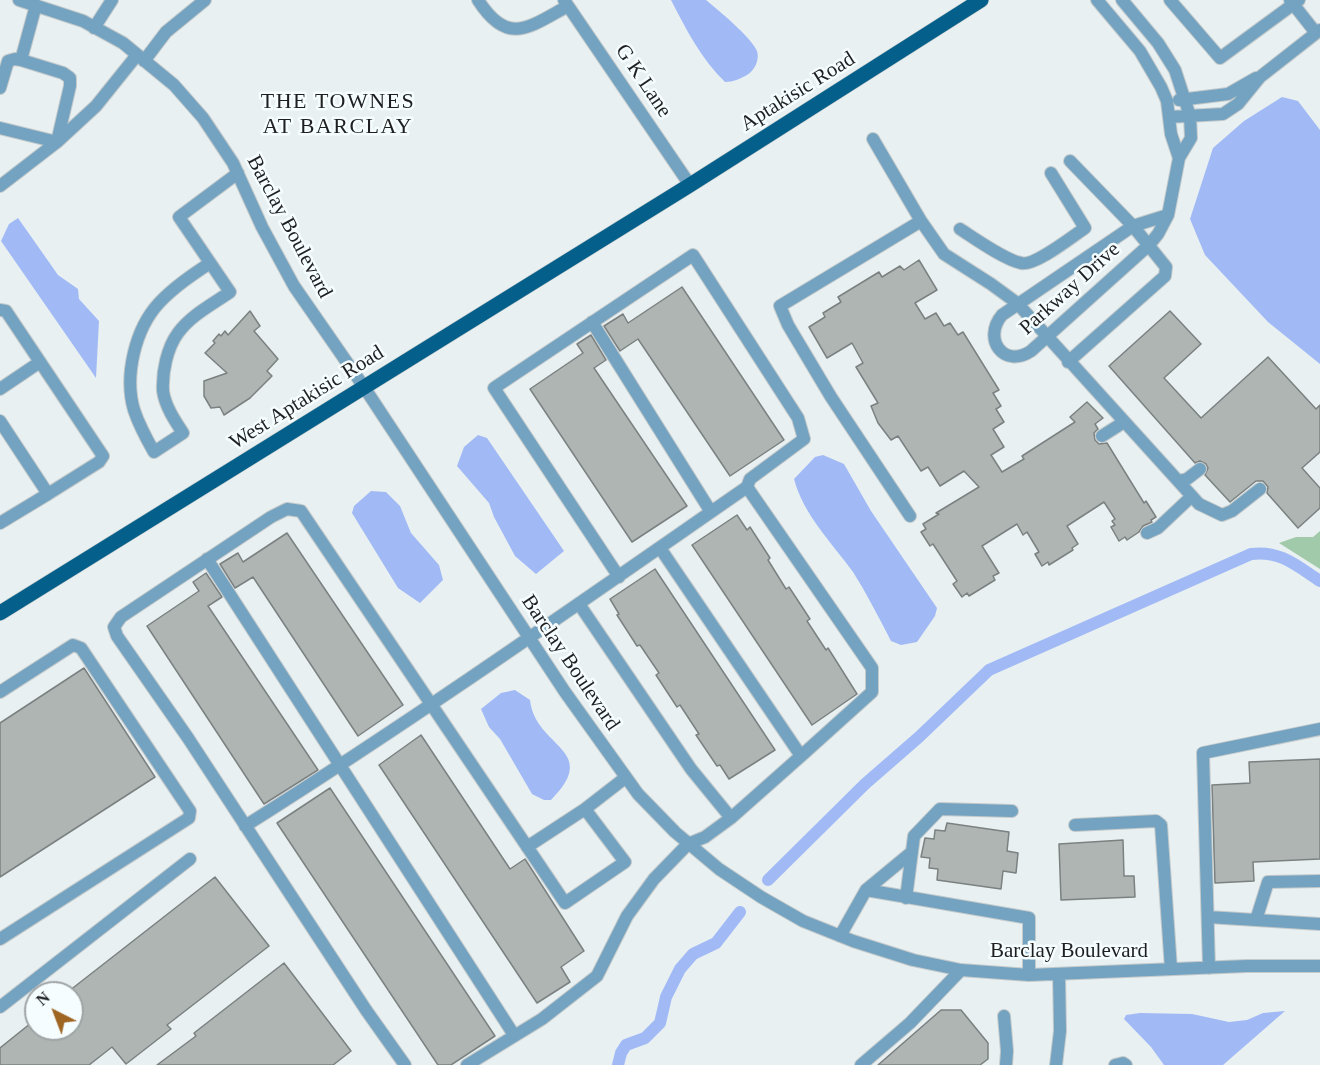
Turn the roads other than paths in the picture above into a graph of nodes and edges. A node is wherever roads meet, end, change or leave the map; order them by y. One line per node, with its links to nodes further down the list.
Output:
1 (19, 0): 11 (street, Barclay Boulevard)
2 (112, 0): 12 (street)
3 (205, 0): 14 (street)
4 (478, 0): 10 (street)
5 (981, 0): 29 (main road, Aptakisic Road)
6 (1097, 0): 19 (street, Parkway Drive)
7 (1122, 0): 18 (street, Parkway Drive)
8 (1170, 0): 9 (street)
9 (1294, 1): 13 (street)
10 (566, 3): 29 (street, G K Lane)
11 (36, 5): 12 (street, Barclay Boulevard); 15 (street)
12 (94, 28): 14 (street, Barclay Boulevard)
13 (1318, 32): 16 (street)
14 (140, 58): 24 (street); 27 (street, Barclay Boulevard)
15 (21, 60): 17 (street); 24 (street)
16 (1260, 77): 18 (street); 20 (street)
17 (0, 88)
18 (1185, 99): 19 (street); 20 (street, Parkway Drive)
19 (1167, 101): 21 (street, Parkway Drive)
20 (1190, 116): 21 (street); 25 (street, Parkway Drive)
21 (1169, 117): 25 (street, Parkway Drive)
22 (0, 128): 24 (street)
23 (873, 139): 33 (street)
24 (57, 142): 30 (street)
25 (1179, 158): 31 (street, Parkway Drive)
26 (1070, 161): 34 (street)
27 (238, 173): 37 (street); 44 (street, Barclay Boulevard)
28 (1052, 173): 35 (street)
29 (690, 185): 32 (main road, Aptakisic Road)
30 (0, 186)
31 (1168, 215): 34 (street, Parkway Drive); 36 (street, Parkway Drive)
32 (636, 217): 44 (main road, West Aptakisic Road)
33 (921, 221): 38 (street); 56 (street)
34 (1133, 226): 36 (street); 38 (street, Parkway Drive)
35 (960, 229)
36 (1149, 245): 41 (street, Parkway Drive); 43 (street)
37 (210, 262): 37 (street)
38 (1017, 303): 41 (street); 41 (street, Parkway Drive)
39 (0, 310): 42 (street)
40 (592, 322): 51 (street); 55 (street); 61 (street)
41 (1046, 337): 43 (street)
42 (40, 362): 45 (street); 53 (street)
43 (1068, 362): 47 (street)
44 (364, 387): 63 (main road, West Aptakisic Road); 64 (street, Barclay Boulevard)
45 (0, 389)
46 (0, 422): 53 (street)
47 (1124, 422): 48 (street); 50 (street)
48 (1102, 436)
49 (1200, 469): 50 (street)
50 (1178, 481): 54 (street)
51 (747, 488): 55 (street); 68 (street)
52 (1260, 489): 54 (street)
53 (48, 494): 57 (street)
54 (1192, 496): 58 (street)
55 (711, 512): 59 (street)
56 (910, 516)
57 (0, 523)
58 (1147, 533)
59 (660, 548): 61 (street); 68 (street)
60 (207, 559): 66 (street); 69 (street); 75 (street)
61 (619, 577): 62 (street)
62 (579, 604): 64 (street); 73 (street)
63 (0, 613)
64 (529, 639): 66 (street); 70 (street, Barclay Boulevard)
65 (0, 692): 87 (street)
66 (431, 704): 69 (street); 77 (street)
67 (1320, 729): 83 (street)
68 (801, 756): 73 (street)
69 (340, 766): 75 (street); 96 (street)
70 (625, 778): 71 (street); 76 (street, Barclay Boulevard)
71 (585, 809): 77 (street); 77 (street)
72 (1012, 811): 78 (street)
73 (731, 818): 76 (street)
74 (1075, 825): 90 (street)
75 (245, 826): 97 (street)
76 (688, 844): 86 (street, Barclay Boulevard); 96 (street)
77 (527, 847)
78 (912, 852): 81 (street); 82 (street)
79 (190, 859): 94 (street)
80 (1320, 881): 84 (street)
81 (866, 890): 82 (street); 86 (street)
82 (906, 898): 93 (street)
83 (1208, 917): 84 (street); 89 (street)
84 (1256, 920): 85 (street)
85 (1320, 924)
86 (840, 936): 91 (street, Barclay Boulevard)
87 (0, 939)
88 (1320, 966): 89 (street, Barclay Boulevard)
89 (1209, 968): 90 (street, Barclay Boulevard)
90 (1172, 969): 92 (street, Barclay Boulevard)
91 (961, 970): 93 (street, Barclay Boulevard); 99 (street)
92 (1059, 974): 93 (street, Barclay Boulevard); 101 (street)
93 (1029, 975)
94 (0, 1007)
95 (1004, 1016): 100 (street)
96 (514, 1035): 98 (street)
97 (405, 1065)
98 (467, 1065)
99 (861, 1065)
100 (1006, 1065)
101 (1056, 1065)
102 (1115, 1065): 103 (street)
103 (1126, 1065)

